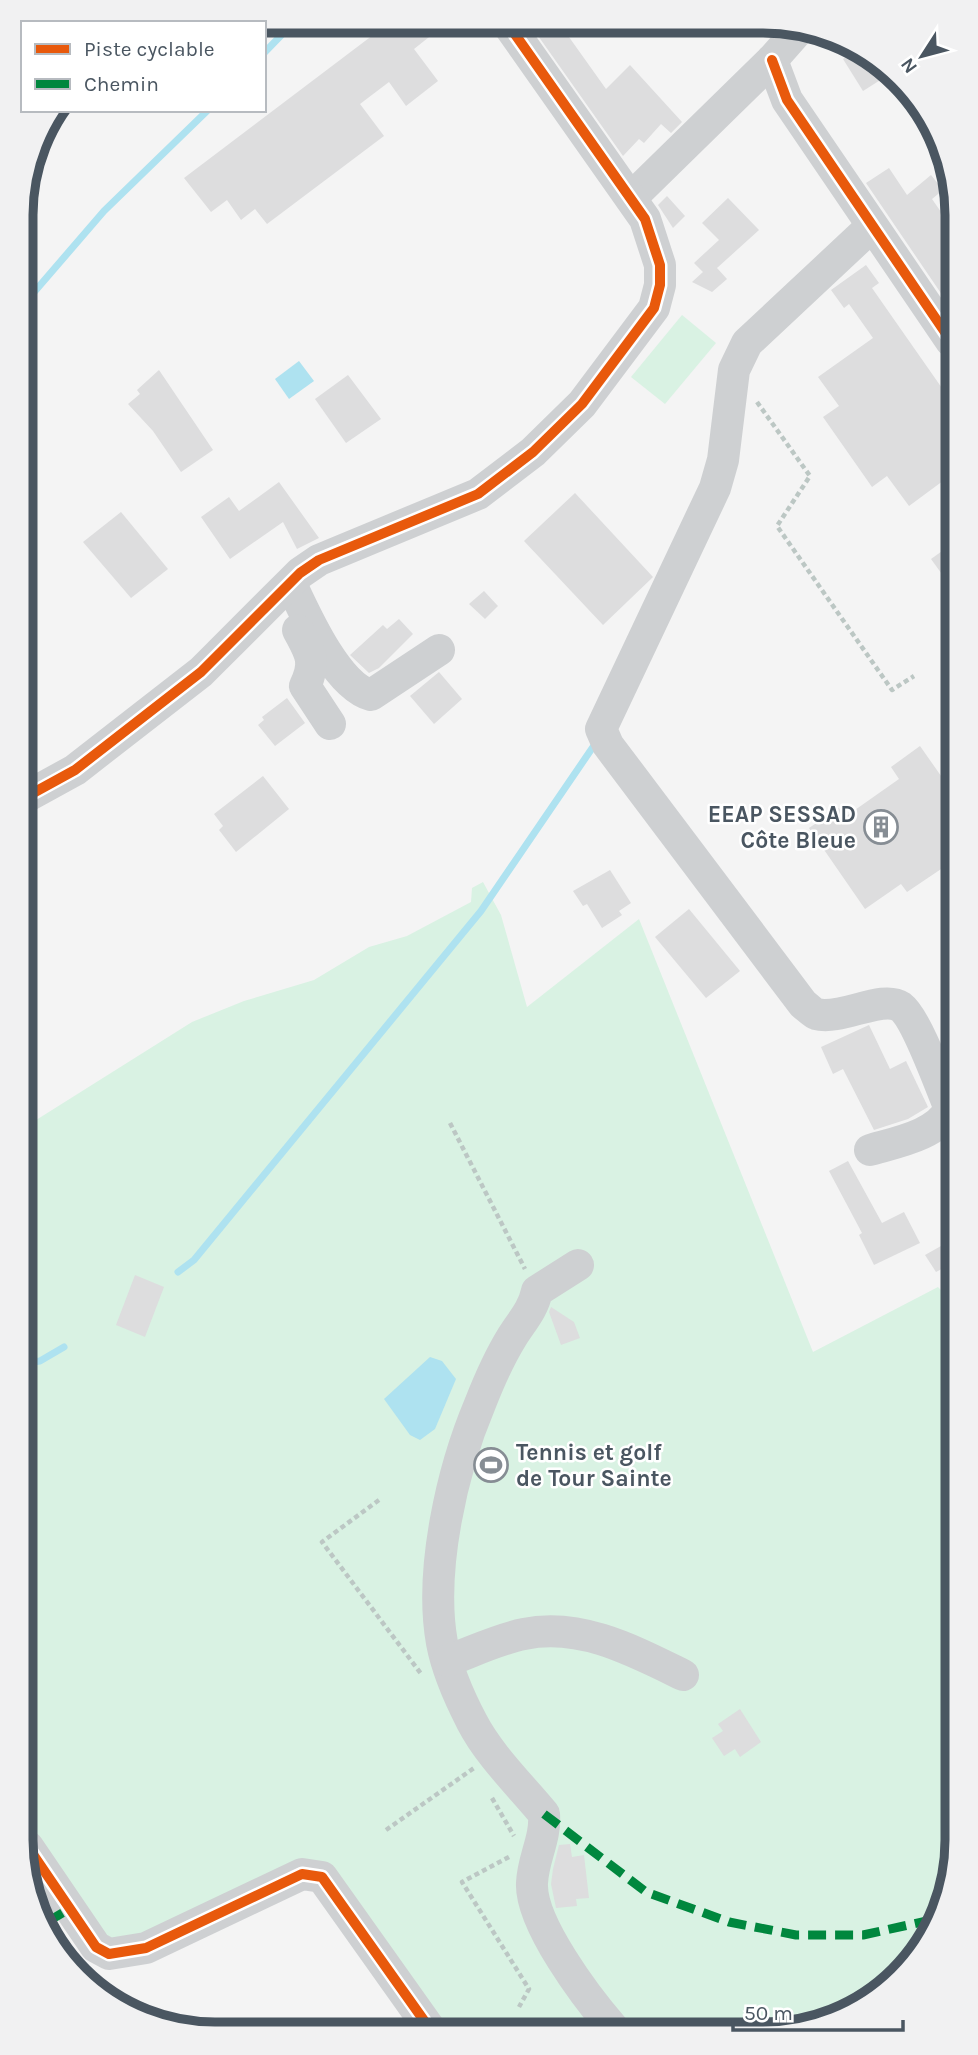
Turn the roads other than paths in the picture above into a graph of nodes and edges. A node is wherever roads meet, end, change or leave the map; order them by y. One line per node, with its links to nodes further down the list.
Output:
1 (515, 33): 4 (street)
2 (793, 36): 3 (street)
3 (772, 61): 4 (street); 5 (street)
4 (632, 197): 7 (street)
5 (871, 227): 6 (street); 11 (street)
6 (945, 332)
7 (286, 589): 8 (street); 9 (street); 10 (street)
8 (439, 650)
9 (331, 723)
10 (34, 793)
11 (944, 1096)
12 (944, 1120): 13 (street)
13 (870, 1150)
14 (578, 1265): 15 (street)
15 (438, 1672): 16 (street); 19 (street)
16 (683, 1675)
17 (34, 1856): 18 (street)
18 (425, 2022)
19 (609, 2022)

